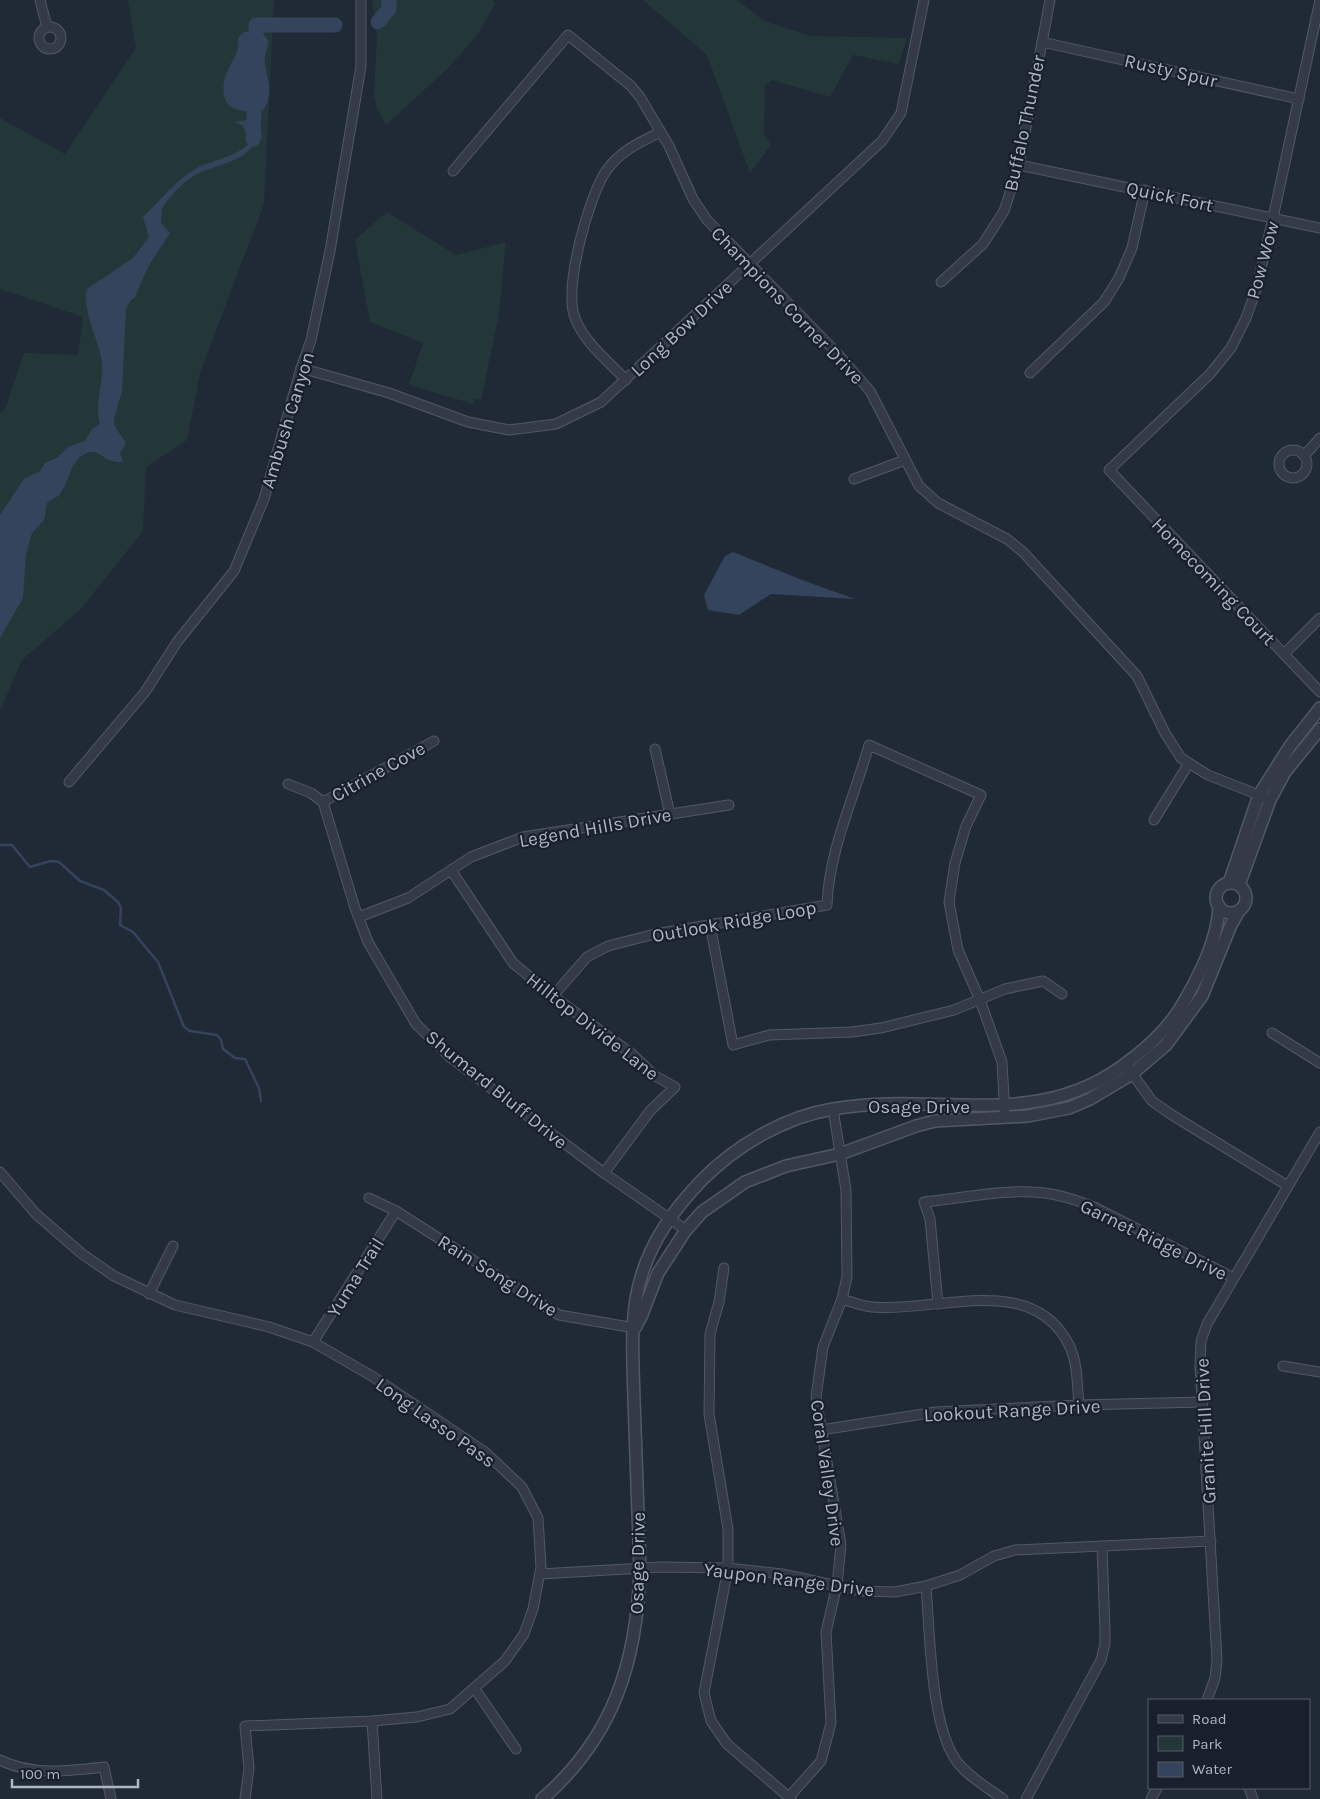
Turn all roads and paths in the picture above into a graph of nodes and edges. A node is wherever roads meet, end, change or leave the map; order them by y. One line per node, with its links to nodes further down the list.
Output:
1 (40, 0): 6 (street)
2 (360, 0): 17 (street, Ambush Canyon)
3 (924, 0): 15 (street, Long Bow Drive)
4 (1050, 0): 7 (street, Buffalo Thunder)
5 (1320, 0): 8 (street, Pow Wow)
6 (47, 27)
7 (1042, 42): 8 (street, Rusty Spur); 10 (street, Buffalo Thunder)
8 (1299, 99): 13 (street, Pow Wow)
9 (662, 132): 11 (street, Champions Corner Drive); 15 (street, Champions Corner Drive); 19 (street)
10 (1019, 165): 12 (street, Quick Fort); 16 (street, Buffalo Thunder)
11 (453, 171)
12 (1145, 190): 13 (street, Quick Fort); 18 (street)
13 (1273, 218): 14 (street, Quick Fort); 23 (street, Pow Wow)
14 (1320, 228)
15 (750, 264): 19 (street, Long Bow Drive); 22 (street, Champions Corner Drive)
16 (941, 282)
17 (301, 368): 19 (street, Long Bow Drive); 33 (street, Ambush Canyon)
18 (1030, 373)
19 (626, 380)
20 (1320, 438): 21 (street)
21 (1304, 456)
22 (905, 460): 24 (street); 32 (street, Champions Corner Drive)
23 (1108, 470): 26 (street, Homecoming Court)
24 (854, 479)
25 (1320, 618): 26 (street)
26 (1284, 654): 27 (street, Homecoming Court)
27 (1320, 692)
28 (1320, 708): 35 (street)
29 (1320, 729): 35 (street)
30 (434, 741): 36 (street, Citrine Cove)
31 (655, 749): 38 (street)
32 (1190, 763): 35 (street, Champions Corner Drive); 39 (street)
33 (69, 782)
34 (288, 784): 36 (street)
35 (1265, 798): 41 (street)
36 (323, 802): 44 (street, Shumard Bluff Drive)
37 (729, 805): 38 (street, Legend Hills Drive)
38 (670, 814): 40 (street, Legend Hills Drive)
39 (1154, 820)
40 (451, 870): 44 (street, Legend Hills Drive); 47 (street, Hilltop Divide Lane)
41 (1234, 884): 42 (street); 43 (street)
42 (1219, 906): 43 (street); 51 (street, Osage Drive)
43 (1239, 911): 51 (street, Osage Drive)
44 (358, 917): 57 (street, Shumard Bluff Drive)
45 (710, 925): 47 (street, Outlook Ridge Loop); 48 (street); 48 (street, Outlook Ridge Loop)
46 (1062, 994): 48 (street)
47 (553, 996): 57 (street, Hilltop Divide Lane)
48 (980, 1000): 53 (street)
49 (1272, 1034): 50 (street)
50 (1320, 1063)
51 (1129, 1069): 53 (street, Osage Drive); 58 (street)
52 (834, 1109): 53 (street, Osage Drive); 55 (street, Coral Valley Drive); 61 (street, Osage Drive)
53 (1005, 1112): 55 (street, Osage Drive)
54 (1320, 1132): 58 (street, Granite Hill Drive)
55 (840, 1154): 62 (street, Osage Drive); 67 (street, Coral Valley Drive)
56 (0, 1172): 66 (street, Long Lasso Pass)
57 (604, 1173): 61 (street, Shumard Bluff Drive)
58 (1288, 1186): 65 (street, Granite Hill Drive)
59 (369, 1198): 60 (street, Rain Song Drive)
60 (396, 1211): 69 (street, Rain Song Drive); 70 (street, Yuma Trail)
61 (669, 1217): 62 (street, Shumard Bluff Drive); 69 (street, Osage Drive)
62 (686, 1230): 69 (street, Osage Drive)
63 (173, 1246): 66 (street)
64 (724, 1268): 78 (street)
65 (1234, 1278): 68 (street, Garnet Ridge Drive); 73 (street, Granite Hill Drive)
66 (150, 1294): 70 (street, Long Lasso Pass)
67 (842, 1300): 68 (street); 75 (street, Coral Valley Drive)
68 (938, 1304): 74 (street)
69 (635, 1328): 79 (street, Osage Drive)
70 (313, 1342): 80 (street, Long Lasso Pass)
71 (1283, 1366): 72 (street)
72 (1320, 1372)
73 (1203, 1402): 74 (street, Lookout Range Drive); 76 (street, Granite Hill Drive)
74 (1079, 1405): 75 (street, Lookout Range Drive)
75 (821, 1430): 81 (street, Coral Valley Drive)
76 (1211, 1541): 77 (street, Yaupon Range Drive); 84 (street, Granite Hill Drive)
77 (1102, 1547): 82 (street, Yaupon Range Drive); 94 (street)
78 (728, 1568): 79 (street, Yaupon Range Drive); 81 (street, Yaupon Range Drive); 88 (street)
79 (640, 1569): 80 (street, Yaupon Range Drive); 92 (street, Osage Drive)
80 (540, 1574): 83 (street, Long Lasso Pass)
81 (838, 1585): 82 (street, Yaupon Range Drive); 88 (street, Coral Valley Drive)
82 (926, 1586): 93 (street)
83 (475, 1689): 85 (street, Long Lasso Pass); 86 (street)
84 (1206, 1699)
85 (372, 1721): 90 (street, Long Lasso Pass); 91 (street)
86 (516, 1750)
87 (0, 1760): 89 (street)
88 (790, 1798)
89 (111, 1799)
90 (245, 1799)
91 (378, 1799)
92 (542, 1799)
93 (1003, 1799)
94 (1026, 1799)

